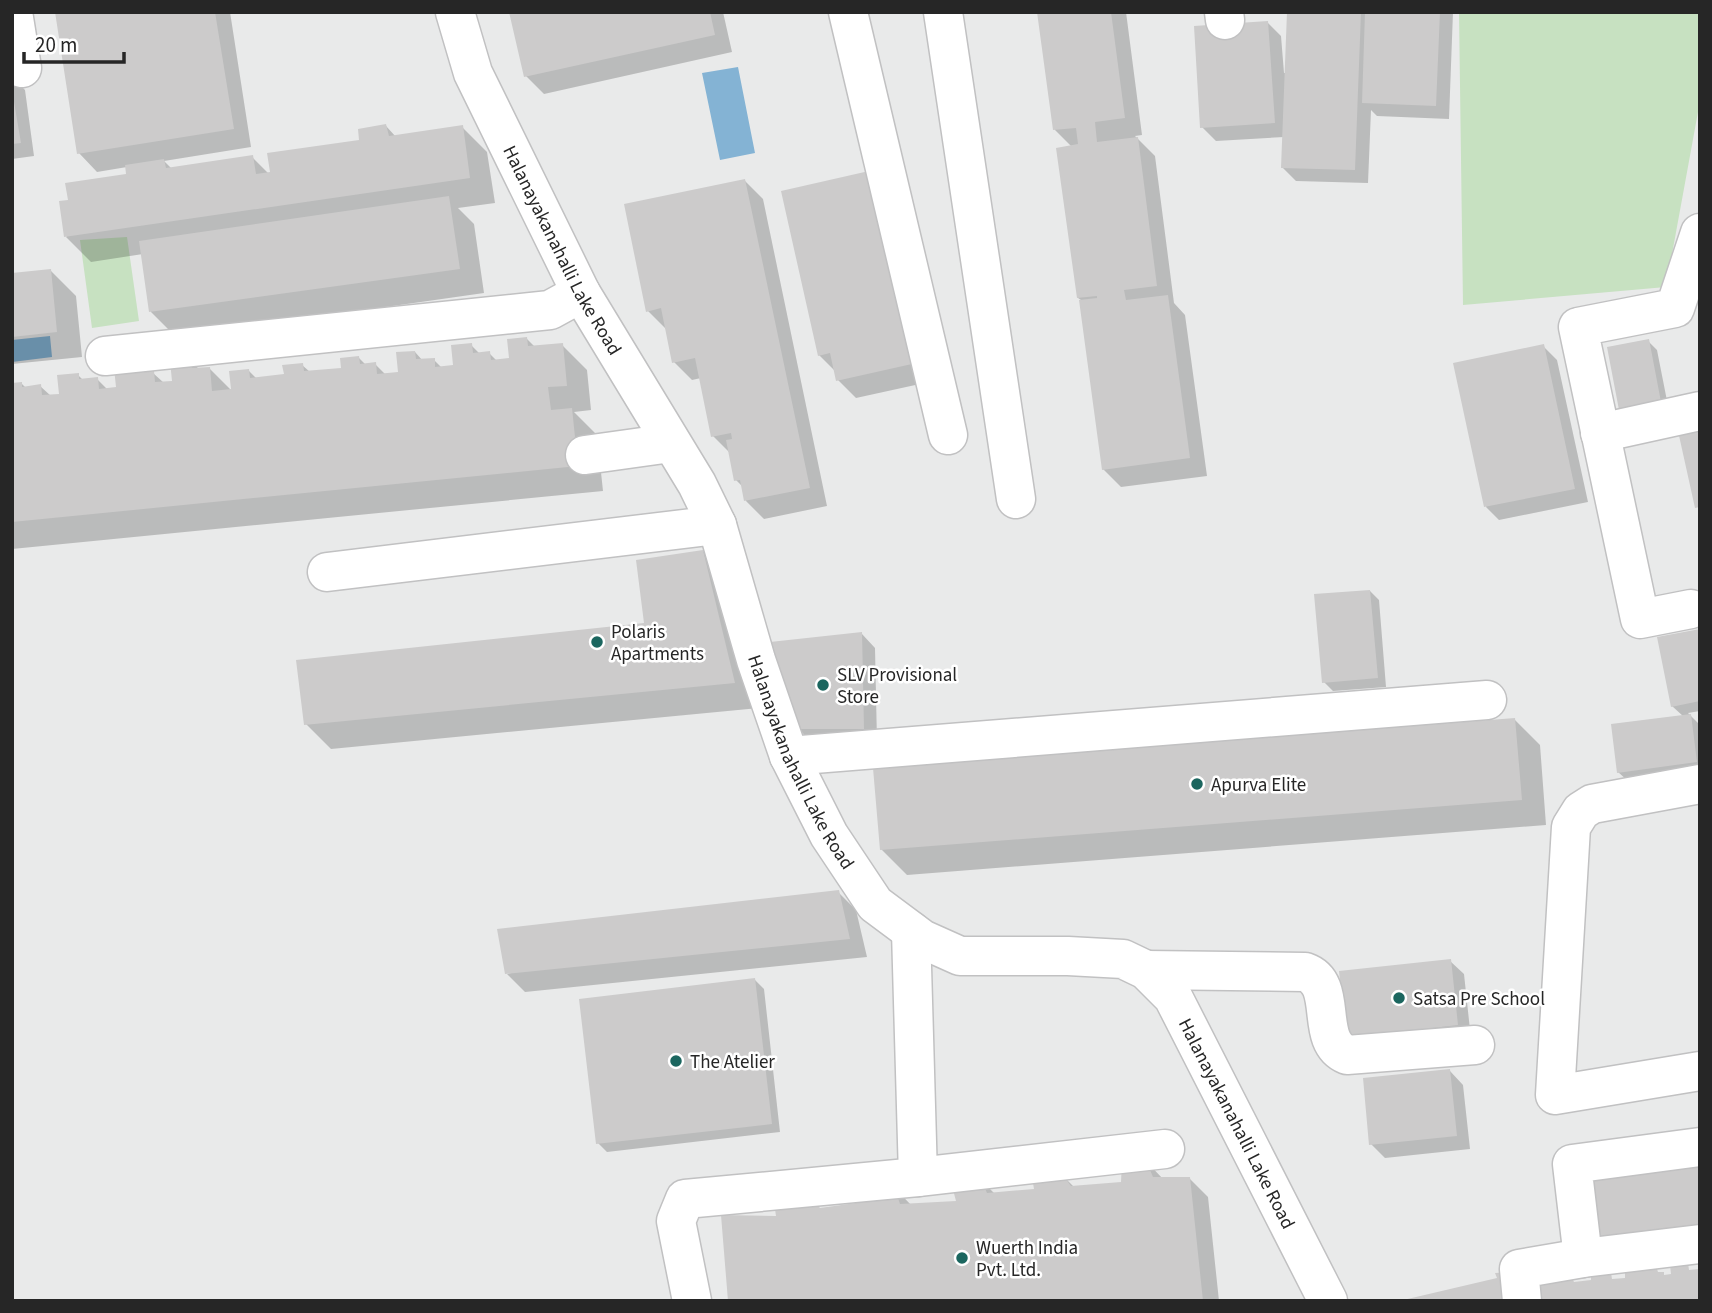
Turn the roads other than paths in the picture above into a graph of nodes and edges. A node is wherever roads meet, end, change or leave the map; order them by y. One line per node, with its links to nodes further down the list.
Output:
1 (13, 12): 5 (street)
2 (455, 12): 7 (street, Halanayakanahalli Lake Road)
3 (848, 12): 11 (street)
4 (943, 12): 14 (street)
5 (22, 68)
6 (1700, 233): 10 (street)
7 (580, 293): 8 (street); 12 (street, Halanayakanahalli Lake Road)
8 (105, 356)
9 (1700, 411): 10 (street)
10 (1600, 433): 17 (street)
11 (948, 435)
12 (671, 443): 13 (street); 15 (street, Halanayakanahalli Lake Road)
13 (585, 455)
14 (1016, 499)
15 (717, 525): 16 (street); 19 (street, Halanayakanahalli Lake Road)
16 (327, 572)
17 (1691, 609)
18 (1487, 701): 19 (street)
19 (789, 757): 21 (street, Halanayakanahalli Lake Road)
20 (1700, 784): 24 (street)
21 (911, 930): 22 (street, Halanayakanahalli Lake Road); 27 (street)
22 (1146, 970): 23 (street); 31 (street, Halanayakanahalli Lake Road)
23 (1475, 1045)
24 (1700, 1071)
25 (1700, 1147): 29 (street)
26 (1165, 1149): 27 (street)
27 (918, 1177): 30 (street)
28 (1700, 1244): 29 (street)
29 (1583, 1258): 32 (street)
30 (692, 1301)
31 (1328, 1301)
32 (1522, 1301)

